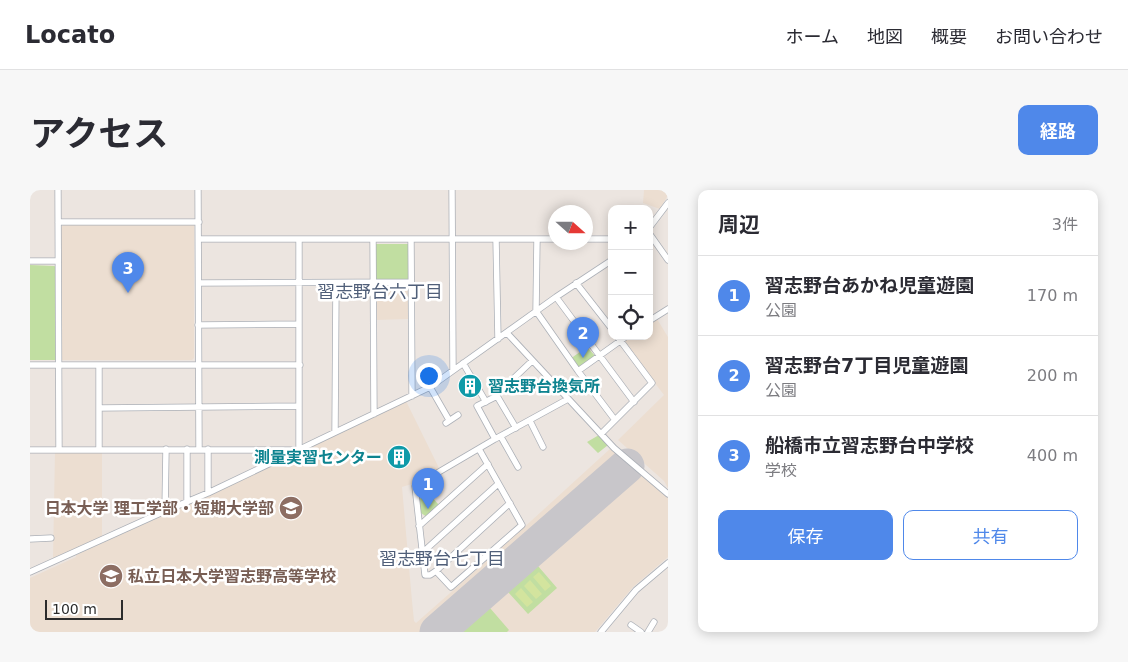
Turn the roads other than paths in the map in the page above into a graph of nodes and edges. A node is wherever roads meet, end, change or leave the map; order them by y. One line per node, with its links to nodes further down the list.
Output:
1 (58, 190): 6 (street)
2 (198, 190): 7 (street)
3 (452, 190): 12 (street)
4 (668, 203): 5 (street)
5 (665, 213): 8 (street)
6 (58, 222): 7 (street); 22 (street)
7 (198, 222): 9 (street)
8 (653, 224)
9 (199, 239): 19 (street); 25 (street)
10 (373, 239): 11 (street); 19 (street); 28 (street)
11 (410, 239): 12 (street); 24 (street)
12 (452, 239): 13 (street); 49 (street)
13 (496, 239): 14 (street); 38 (street)
14 (537, 239): 15 (street); 32 (street)
15 (548, 239)
16 (593, 239): 17 (street)
17 (608, 239)
18 (653, 239): 20 (street)
19 (299, 240): 26 (street)
20 (668, 260)
21 (30, 261): 22 (street)
22 (58, 261): 47 (street)
23 (608, 263): 29 (street)
24 (410, 282): 28 (street); 53 (street)
25 (199, 283): 26 (street); 36 (street)
26 (299, 283): 27 (street); 34 (street)
27 (336, 283): 28 (street); 65 (street)
28 (373, 283): 60 (street)
29 (576, 283): 30 (street); 35 (street)
30 (556, 297): 32 (street); 41 (street)
31 (668, 309): 33 (street)
32 (536, 311): 37 (street); 50 (street)
33 (653, 318)
34 (299, 324): 36 (street); 46 (street)
35 (608, 324)
36 (198, 325): 45 (street)
37 (507, 333): 38 (street); 42 (street)
38 (498, 339): 43 (street)
39 (617, 340): 41 (street)
40 (620, 340): 56 (street)
41 (599, 356): 50 (street); 56 (street)
42 (532, 361): 51 (street); 54 (street)
43 (463, 363): 49 (street); 55 (street)
44 (30, 365): 47 (street)
45 (199, 365): 46 (street); 48 (street); 57 (street)
46 (300, 365): 58 (street)
47 (59, 366): 48 (street); 75 (street)
48 (99, 366): 59 (street)
49 (453, 370): 52 (street)
50 (578, 371): 62 (street)
51 (514, 378)
52 (430, 387): 53 (street); 61 (street)
53 (412, 396): 60 (street)
54 (568, 399): 63 (street); 82 (street)
55 (486, 402): 64 (street); 67 (street)
56 (634, 402): 62 (street)
57 (198, 406): 58 (street); 59 (street); 71 (street)
58 (299, 406): 77 (street)
59 (99, 408): 76 (street)
60 (374, 414): 65 (street)
61 (458, 415)
62 (615, 420): 66 (street)
63 (530, 421): 64 (street); 68 (street)
64 (516, 428): 67 (street)
65 (335, 432): 77 (street)
66 (602, 433)
67 (498, 438): 73 (street); 79 (street)
68 (543, 447)
69 (166, 449): 70 (street); 76 (street); 85 (street)
70 (187, 449): 71 (street); 83 (street)
71 (199, 449): 72 (street)
72 (208, 449): 77 (street); 81 (street)
73 (480, 449): 78 (street); 86 (street)
74 (30, 450): 75 (street)
75 (59, 450): 76 (street)
76 (99, 450)
77 (300, 450): 81 (street)
78 (488, 464): 80 (street); 86 (street)
79 (518, 466)
80 (498, 484): 84 (street); 89 (street)
81 (208, 493): 83 (street)
82 (668, 494)
83 (187, 502): 85 (street)
84 (510, 503): 91 (street); 91 (street)
85 (166, 511): 92 (street)
86 (419, 526): 89 (street)
87 (50, 538): 88 (street)
88 (30, 539)
89 (422, 553): 91 (street)
90 (668, 563): 95 (street)
91 (436, 571)
92 (30, 572)
93 (654, 622): 97 (street)
94 (632, 625): 96 (street)
95 (601, 632)
96 (640, 632)
97 (648, 632)

